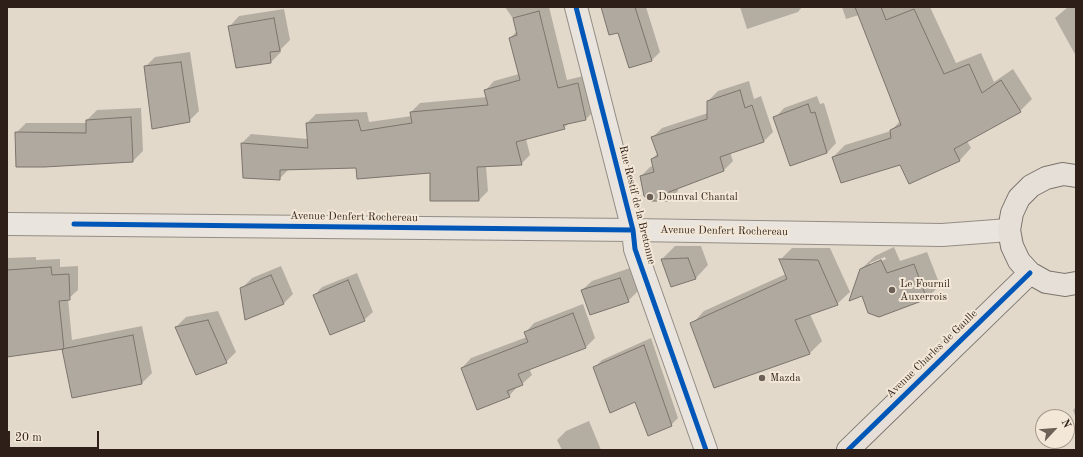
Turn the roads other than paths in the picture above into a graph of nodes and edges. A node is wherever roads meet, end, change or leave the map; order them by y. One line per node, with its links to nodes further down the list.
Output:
1 (576, 7): 4 (street, Rue Restif de la Bretonne)
2 (1076, 176): 5 (main road)
3 (7, 224): 4 (street, Avenue Denfert Rochereau)
4 (633, 230): 5 (street, Avenue Denfert Rochereau); 8 (street, Rue Restif de la Bretonne)
5 (1009, 230): 6 (main road)
6 (1030, 273): 7 (main road); 9 (main road, Avenue Charles de Gaulle)
7 (1076, 283)
8 (706, 450)
9 (848, 450)

